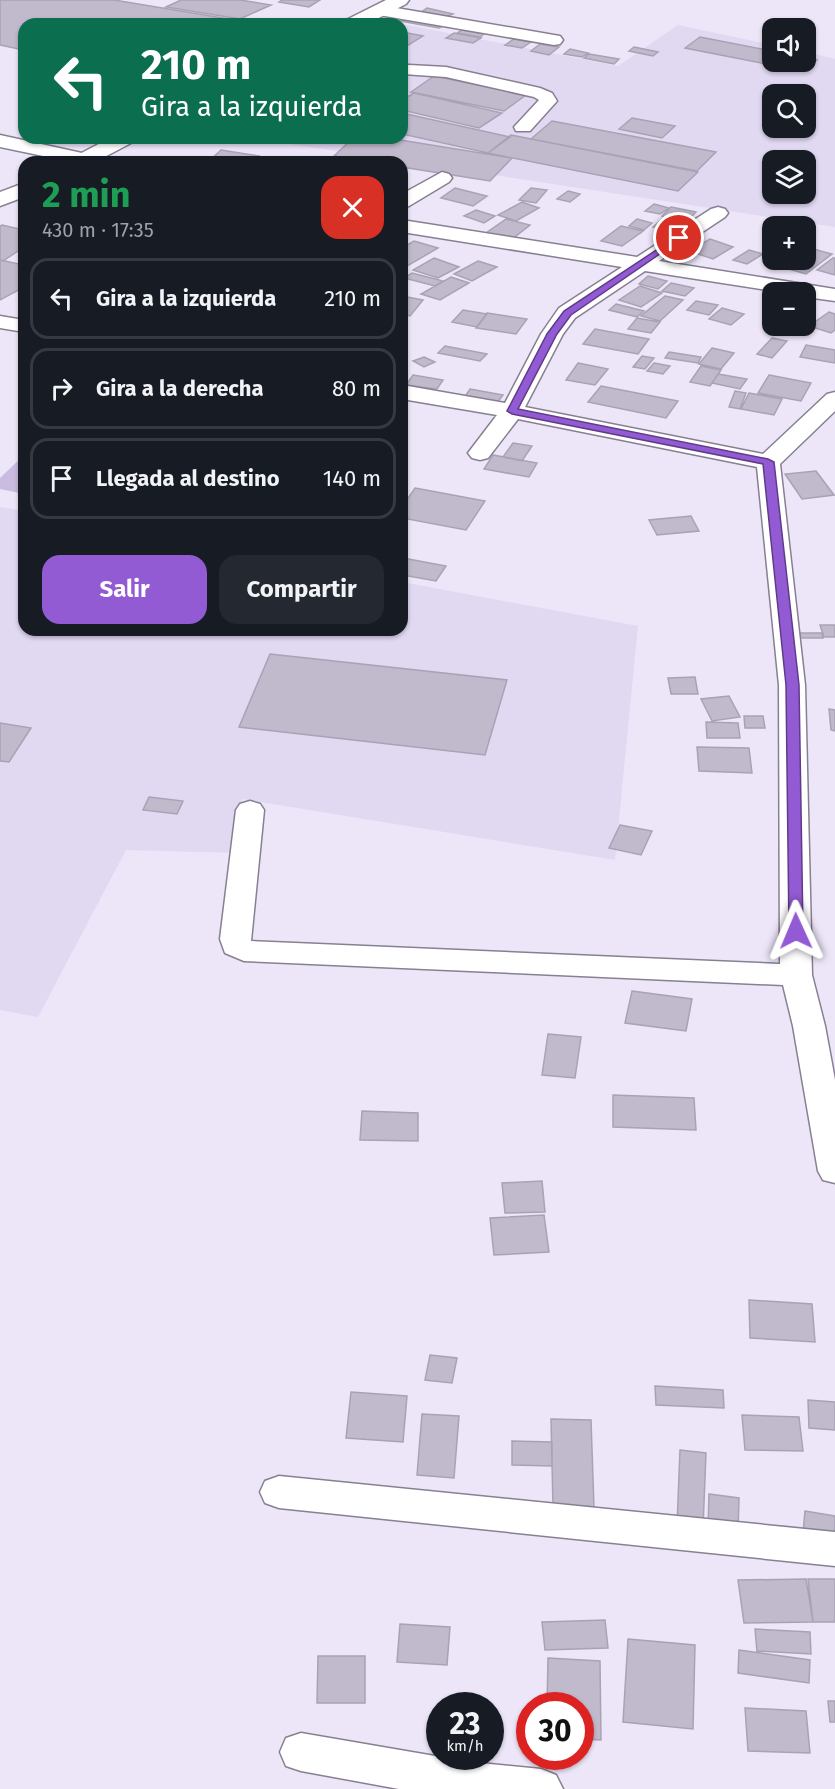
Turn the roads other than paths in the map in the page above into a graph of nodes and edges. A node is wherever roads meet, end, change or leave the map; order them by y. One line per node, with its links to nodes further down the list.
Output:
1 (400, 0): 2 (main road)
2 (379, 10): 3 (main road); 4 (street)
3 (364, 18)
4 (554, 40)
5 (408, 72): 6 (street)
6 (523, 128)
7 (0, 141): 9 (street)
8 (114, 144): 11 (main road)
9 (22, 146): 10 (street); 12 (street)
10 (61, 156)
11 (91, 156)
12 (0, 159)
13 (442, 178): 15 (street)
14 (18, 192): 16 (main road)
15 (408, 198)
16 (0, 200)
17 (718, 213): 19 (street)
18 (408, 227): 19 (street)
19 (640, 264): 20 (street); 25 (street)
20 (835, 295)
21 (0, 322): 22 (street)
22 (18, 325)
23 (408, 393): 25 (street)
24 (835, 399): 27 (street)
25 (512, 411): 26 (street); 27 (street)
26 (480, 453)
27 (768, 462): 29 (street)
28 (250, 810): 29 (street)
29 (796, 975): 30 (street)
30 (822, 1023): 31 (street)
31 (835, 1171)
32 (279, 1492): 33 (street)
33 (835, 1549)
34 (301, 1752): 35 (street)
35 (470, 1786): 36 (street)
36 (541, 1789)

